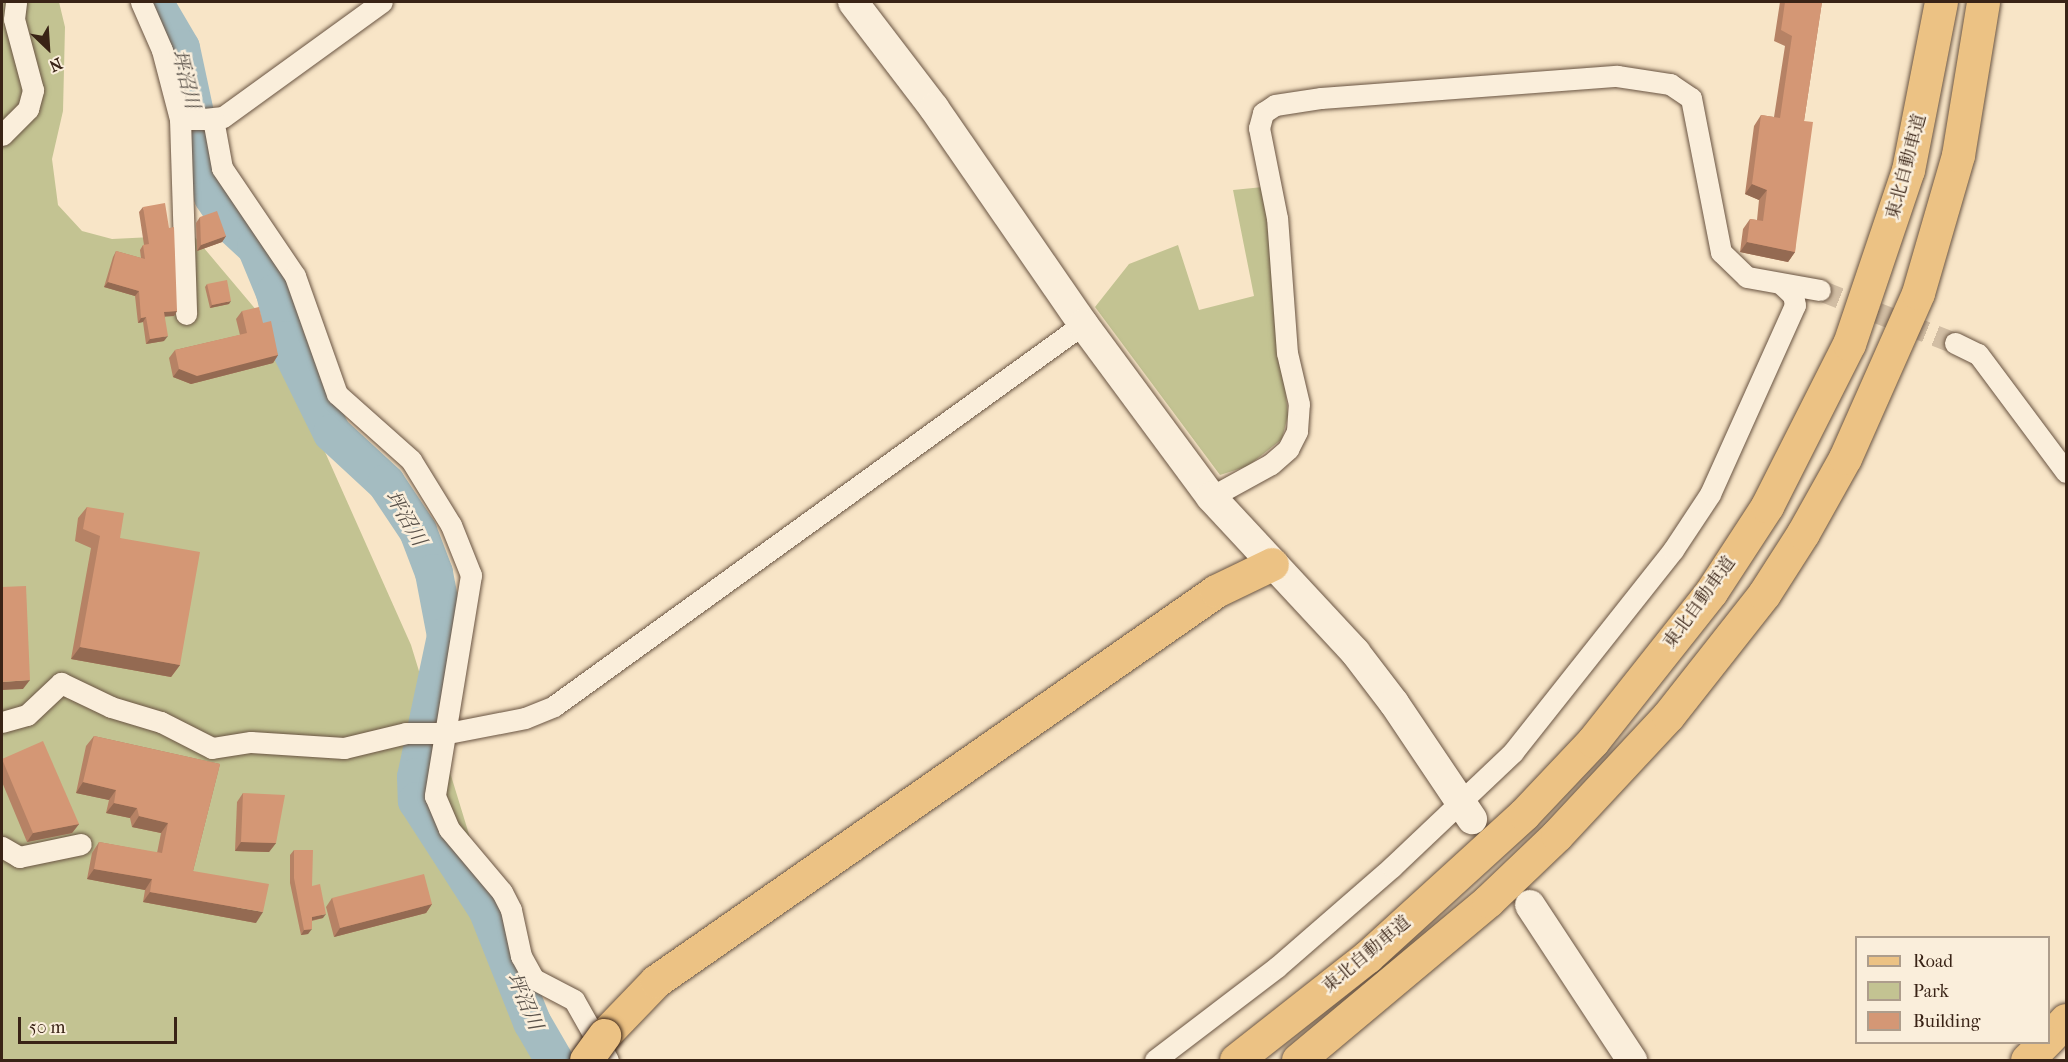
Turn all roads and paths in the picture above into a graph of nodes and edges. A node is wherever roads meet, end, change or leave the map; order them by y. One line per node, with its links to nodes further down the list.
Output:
1 (16, 2): 8 (street)
2 (141, 2): 7 (street)
3 (382, 2): 7 (street)
4 (853, 2): 12 (street)
5 (1941, 2): 28 (main road, 東北自動車道)
6 (1983, 2): 29 (main road, 東北自動車道)
7 (196, 119): 11 (street); 18 (street)
8 (2, 135)
9 (1781, 284): 10 (street); 15 (street); 19 (street)
10 (1820, 290)
11 (186, 314)
12 (1083, 324): 15 (street); 18 (street)
13 (1954, 343): 14 (street)
14 (2067, 472)
15 (1211, 497): 16 (street)
16 (1272, 564): 19 (street); 26 (main road)
17 (2, 722): 18 (street)
18 (434, 733): 26 (street)
19 (1466, 812): 27 (street)
20 (81, 844): 21 (street)
21 (2, 847)
22 (1530, 906): 30 (street)
23 (2067, 1020): 24 (main road)
24 (2050, 1038)
25 (2043, 1044): 31 (main road)
26 (602, 1052)
27 (1155, 1060)
28 (1236, 1060)
29 (1298, 1060)
30 (1632, 1060)
31 (2027, 1060)

